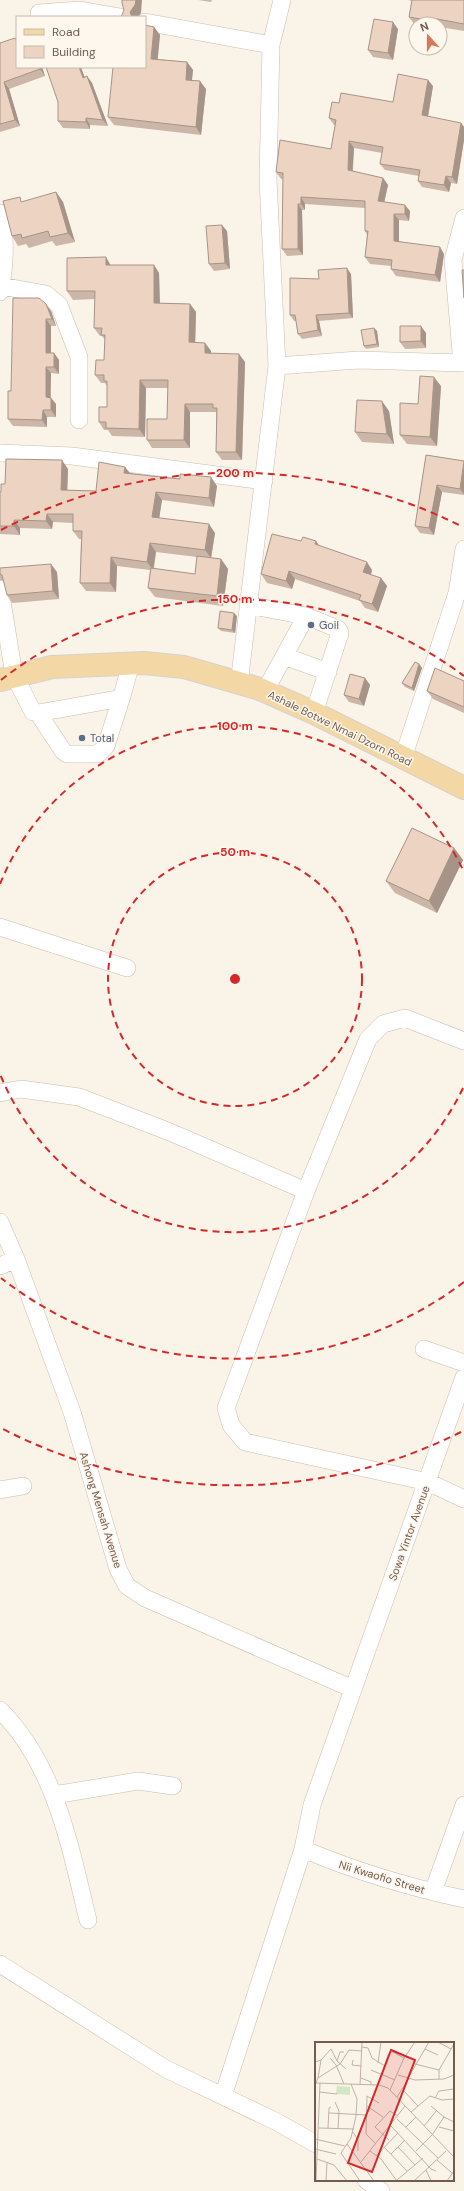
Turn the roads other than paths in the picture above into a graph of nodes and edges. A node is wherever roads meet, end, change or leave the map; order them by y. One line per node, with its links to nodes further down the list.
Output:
1 (282, 0): 5 (street)
2 (39, 13): 3 (street)
3 (114, 16)
4 (146, 22): 5 (street)
5 (271, 45): 10 (street)
6 (0, 213): 8 (street)
7 (464, 218): 9 (street)
8 (0, 289): 11 (street)
9 (463, 363): 10 (street)
10 (277, 366): 13 (street)
11 (79, 420)
12 (0, 453): 13 (street)
13 (264, 482): 17 (street)
14 (464, 549): 16 (street)
15 (0, 589): 22 (street)
16 (460, 595): 28 (street)
17 (248, 605): 18 (street); 23 (street)
18 (306, 616): 19 (street); 21 (street)
19 (284, 656): 21 (street); 24 (street)
20 (132, 663): 22 (main road, Ashale Botwe Nmai Dzorn Road); 23 (main road, Ashale Botwe Nmai Dzorn Road); 25 (street)
21 (328, 672): 27 (street)
22 (7, 677): 26 (street)
23 (239, 684): 24 (main road, Ashale Botwe Nmai Dzorn Road)
24 (265, 691): 27 (main road, Ashale Botwe Nmai Dzorn Road)
25 (122, 696): 26 (street); 26 (street)
26 (38, 713)
27 (314, 713): 28 (main road, Ashale Botwe Nmai Dzorn Road)
28 (403, 758): 29 (main road, Ashale Botwe Nmai Dzorn Road)
29 (464, 788)
30 (0, 926): 31 (street)
31 (127, 968)
32 (464, 1041): 34 (street)
33 (0, 1092): 34 (street)
34 (306, 1191): 41 (street)
35 (0, 1222): 36 (street, Ashong Mensah Avenue)
36 (16, 1259): 37 (street); 45 (street, Ashong Mensah Avenue)
37 (0, 1266)
38 (424, 1349): 39 (street)
39 (464, 1363)
40 (464, 1377): 41 (street, Sowa Yintor Avenue)
41 (428, 1482): 44 (street); 45 (street, Sowa Yintor Avenue)
42 (23, 1486): 43 (street)
43 (0, 1490)
44 (464, 1499)
45 (353, 1689): 50 (street, Sowa Yintor Avenue)
46 (0, 1710): 48 (street)
47 (173, 1786): 48 (street)
48 (54, 1795): 53 (street)
49 (464, 1806): 51 (street)
50 (303, 1848): 51 (street, Nii Kwaofio Street); 55 (street, Sowa Yintor Avenue)
51 (433, 1892): 52 (street, Nii Kwaofio Street)
52 (464, 1899)
53 (88, 1920)
54 (0, 1964): 55 (street)
55 (222, 2096): 56 (street)
56 (315, 2143)
57 (367, 2181): 58 (street)
58 (381, 2191)

